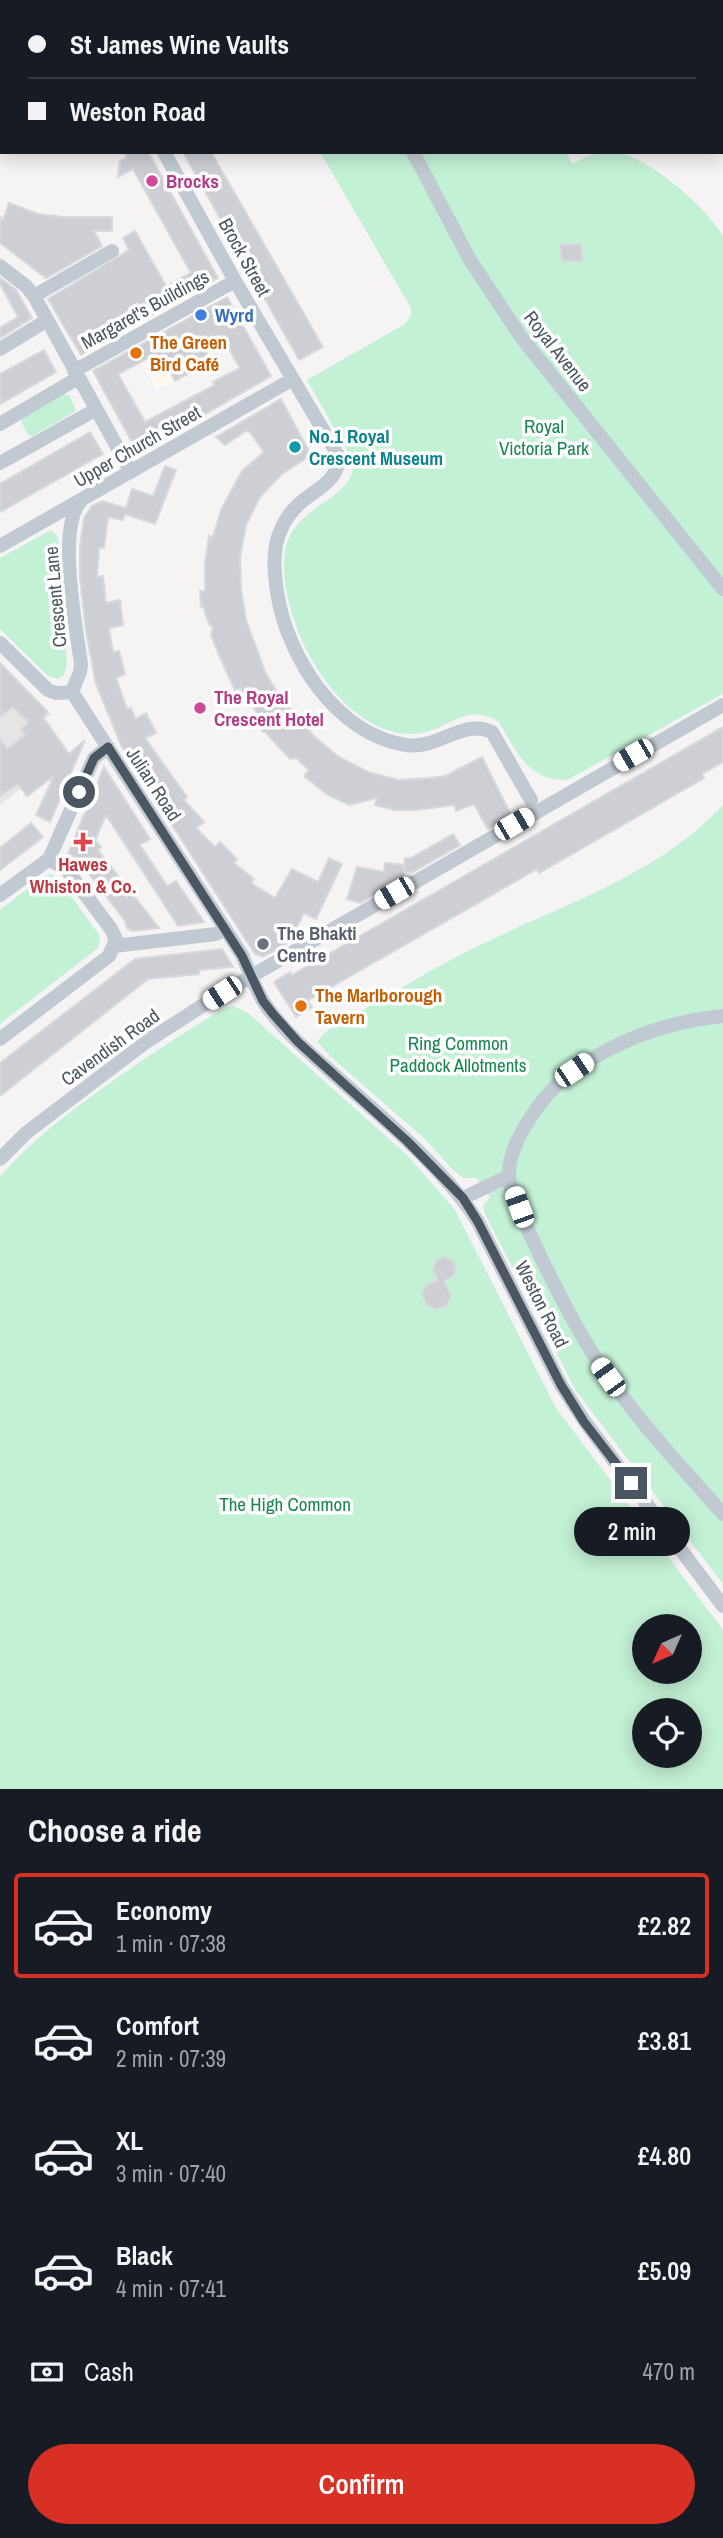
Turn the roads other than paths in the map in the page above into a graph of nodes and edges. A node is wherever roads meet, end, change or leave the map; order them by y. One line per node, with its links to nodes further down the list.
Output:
1 (165, 154): 5 (street, Brock Street)
2 (414, 154): 17 (street, Royal Avenue)
3 (112, 251): 6 (street)
4 (0, 266): 6 (street)
5 (235, 281): 9 (street, Margaret's Buildings); 10 (street, Brock Street)
6 (34, 296): 7 (street)
7 (46, 321): 8 (street); 9 (street)
8 (0, 349)
9 (76, 375): 11 (street); 12 (street, Margaret's Buildings)
10 (293, 379): 14 (street, Upper Church Street); 22 (street, Brock Street)
11 (95, 410): 13 (street); 14 (street)
12 (0, 424)
13 (0, 463)
14 (131, 472): 15 (street, Upper Church Street)
15 (82, 500): 16 (street, Upper Church Street); 19 (street, Crescent Lane)
16 (2, 540)
17 (723, 589)
18 (0, 643): 19 (street)
19 (72, 692): 21 (street, Julian Road)
20 (723, 705): 27 (street, Cavendish Road)
21 (108, 747): 23 (street); 25 (street, Julian Road)
22 (531, 800)
23 (49, 859): 24 (street); 26 (street)
24 (0, 895)
25 (224, 928): 26 (street); 27 (street, Julian Road)
26 (114, 946): 29 (street)
27 (251, 976): 30 (street, Cavendish Road); 32 (street, Weston Road)
28 (723, 1016): 31 (street)
29 (0, 1039)
30 (0, 1159)
31 (509, 1176): 32 (street); 33 (street)
32 (463, 1198): 34 (street, Weston Road)
33 (723, 1514)
34 (723, 1606)

